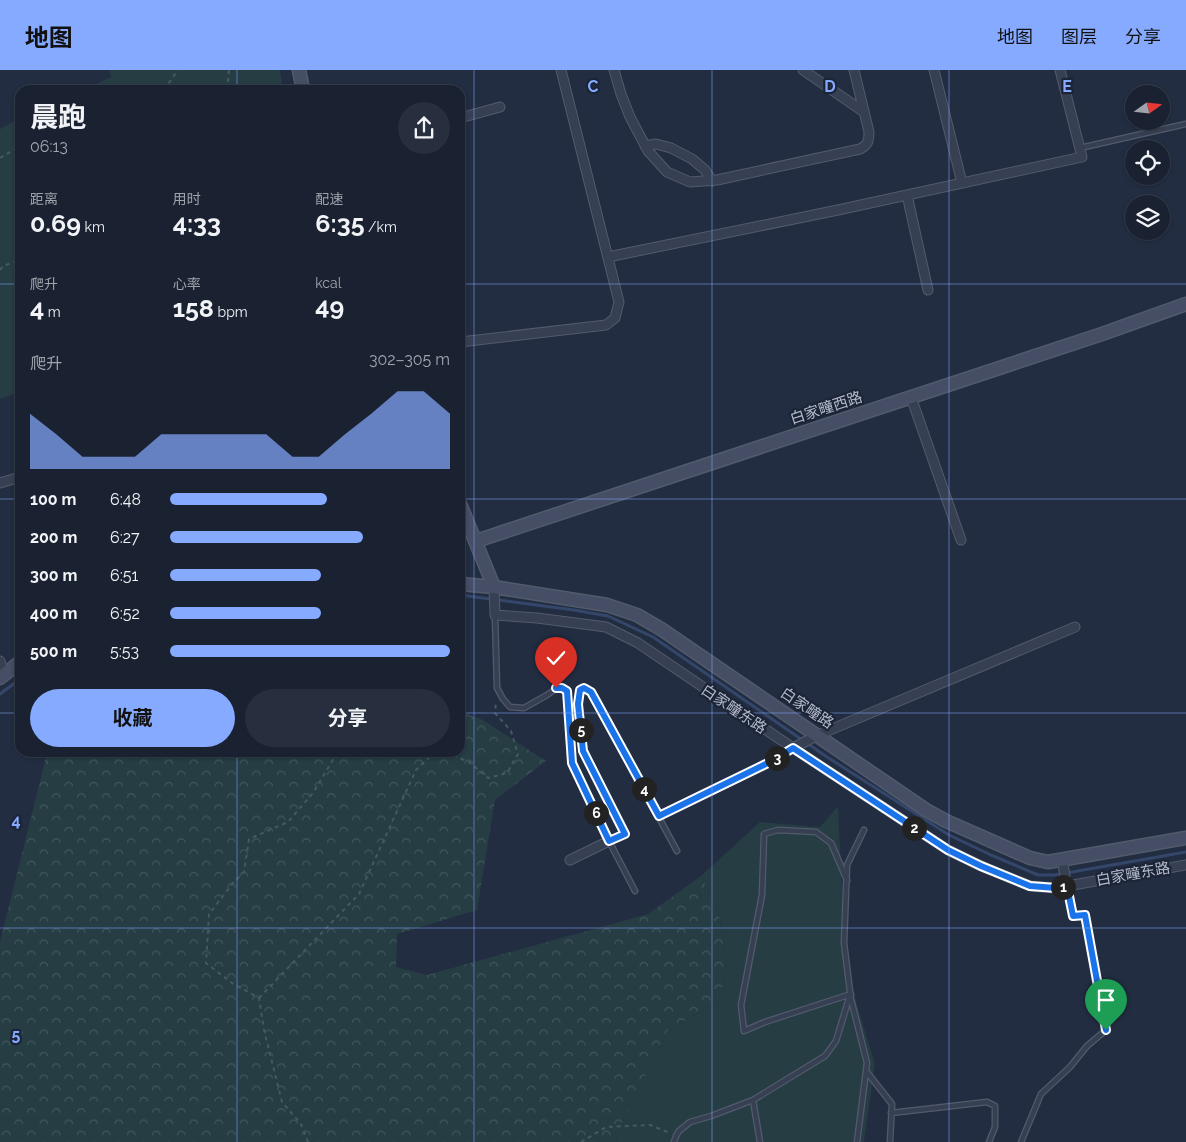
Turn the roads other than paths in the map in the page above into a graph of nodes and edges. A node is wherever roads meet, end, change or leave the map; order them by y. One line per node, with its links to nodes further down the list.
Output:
1 (300, 70): 8 (street)
2 (561, 70): 18 (street)
3 (614, 70): 13 (street)
4 (803, 70): 10 (street)
5 (854, 70): 10 (street)
6 (934, 70): 16 (street)
7 (1060, 70): 14 (street)
8 (302, 85)
9 (500, 107): 11 (street)
10 (864, 112): 15 (street)
11 (465, 117)
12 (1186, 124): 14 (lane)
13 (645, 146): 15 (street); 15 (street)
14 (1080, 148): 16 (street)
15 (712, 181)
16 (962, 183): 17 (street)
17 (907, 195): 18 (street); 19 (street)
18 (608, 257): 21 (street)
19 (928, 290)
20 (1186, 304): 22 (street, 白家疃西路)
21 (465, 341)
22 (911, 397): 26 (street); 27 (street, 白家疃西路)
23 (15, 478): 24 (street)
24 (0, 483)
25 (465, 516): 27 (street)
26 (960, 540)
27 (476, 541): 29 (street)
28 (465, 585): 29 (street, 白家疃路)
29 (494, 590): 30 (street); 35 (street, 白家疃路)
30 (495, 615): 36 (street, 白家疃东路); 40 (lane)
31 (1075, 627): 35 (street)
32 (0, 661): 34 (street)
33 (15, 666): 34 (street)
34 (2, 676)
35 (814, 737): 36 (street); 43 (street, 白家疃路)
36 (797, 746): 37 (lane); 46 (street, 白家疃东路)
37 (659, 816): 40 (lane); 41 (lane)
38 (864, 830): 45 (lane)
39 (1186, 838): 43 (street, 白家疃路)
40 (609, 841): 42 (street); 47 (lane)
41 (677, 851)
42 (570, 860)
43 (1063, 864): 46 (street)
44 (1186, 865): 46 (street, 白家疃东路)
45 (847, 880): 48 (lane); 48 (lane)
46 (1067, 882): 57 (lane)
47 (635, 891)
48 (851, 994): 49 (lane); 50 (lane)
49 (866, 1071): 51 (lane); 54 (lane)
50 (753, 1100): 52 (lane); 53 (lane)
51 (891, 1113): 55 (lane); 56 (lane)
52 (674, 1142)
53 (760, 1142)
54 (856, 1142)
55 (890, 1142)
56 (989, 1142)
57 (1022, 1142)

